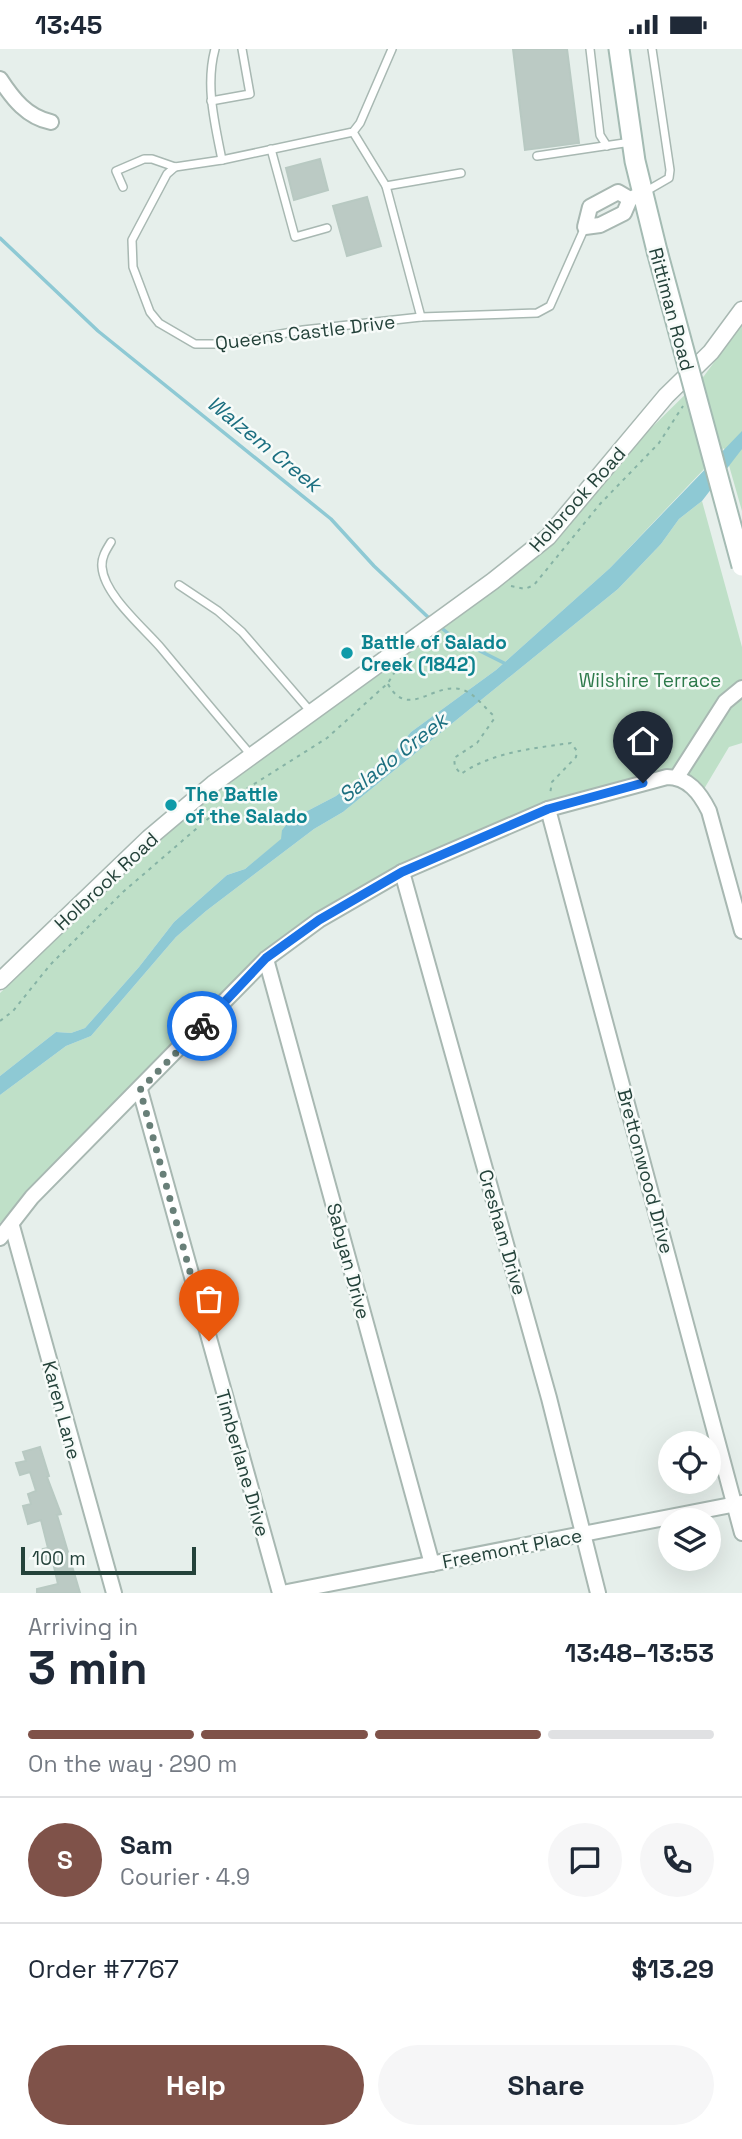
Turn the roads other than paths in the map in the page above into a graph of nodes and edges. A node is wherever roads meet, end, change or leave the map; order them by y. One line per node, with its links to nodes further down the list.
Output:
1 (215, 49): 8 (lane)
2 (242, 49): 8 (lane)
3 (393, 49): 10 (lane)
4 (590, 49): 12 (lane)
5 (619, 49): 11 (main road, Rittiman Road)
6 (652, 49): 20 (lane)
7 (0, 79): 9 (street)
8 (211, 101): 15 (lane)
9 (51, 122)
10 (353, 132): 13 (lane); 18 (lane, Queens Castle Drive)
11 (632, 142): 12 (lane); 20 (main road, Rittiman Road)
12 (607, 146): 14 (lane)
13 (271, 149): 15 (lane); 22 (lane)
14 (537, 156)
15 (222, 160): 16 (lane)
16 (175, 167): 19 (lane); 24 (lane, Queens Castle Drive)
17 (460, 173): 18 (lane)
18 (386, 186): 24 (lane, Queens Castle Drive)
19 (123, 187)
20 (636, 196): 21 (street); 21 (street, Queens Castle Drive); 26 (main road, Rittiman Road, bridge)
21 (585, 226): 24 (lane, Queens Castle Drive)
22 (327, 228)
23 (742, 310): 29 (street, Holbrook Road)
24 (421, 317)
25 (111, 542): 30 (lane)
26 (742, 566)
27 (179, 585): 29 (lane)
28 (742, 688): 31 (street)
29 (312, 712): 30 (street, Holbrook Road)
30 (252, 756): 36 (street, Holbrook Road)
31 (677, 777): 32 (street); 34 (street)
32 (548, 809): 33 (street); 40 (street, Brettonwood Drive)
33 (402, 872): 35 (street); 42 (street, Cresham Drive)
34 (742, 932)
35 (266, 958): 37 (street); 43 (street, Sabyan Drive)
36 (0, 981)
37 (140, 1090): 38 (street); 45 (street, Timberlane Drive)
38 (12, 1226): 39 (street); 44 (street, Karen Lane)
39 (0, 1238)
40 (738, 1504): 41 (street, Brettonwood Drive); 42 (street, Freemont Place)
41 (742, 1533)
42 (582, 1534): 43 (street, Freemont Place); 46 (street, Cresham Drive)
43 (432, 1564): 45 (street, Freemont Place)
44 (114, 1593)
45 (281, 1593)
46 (598, 1593)

